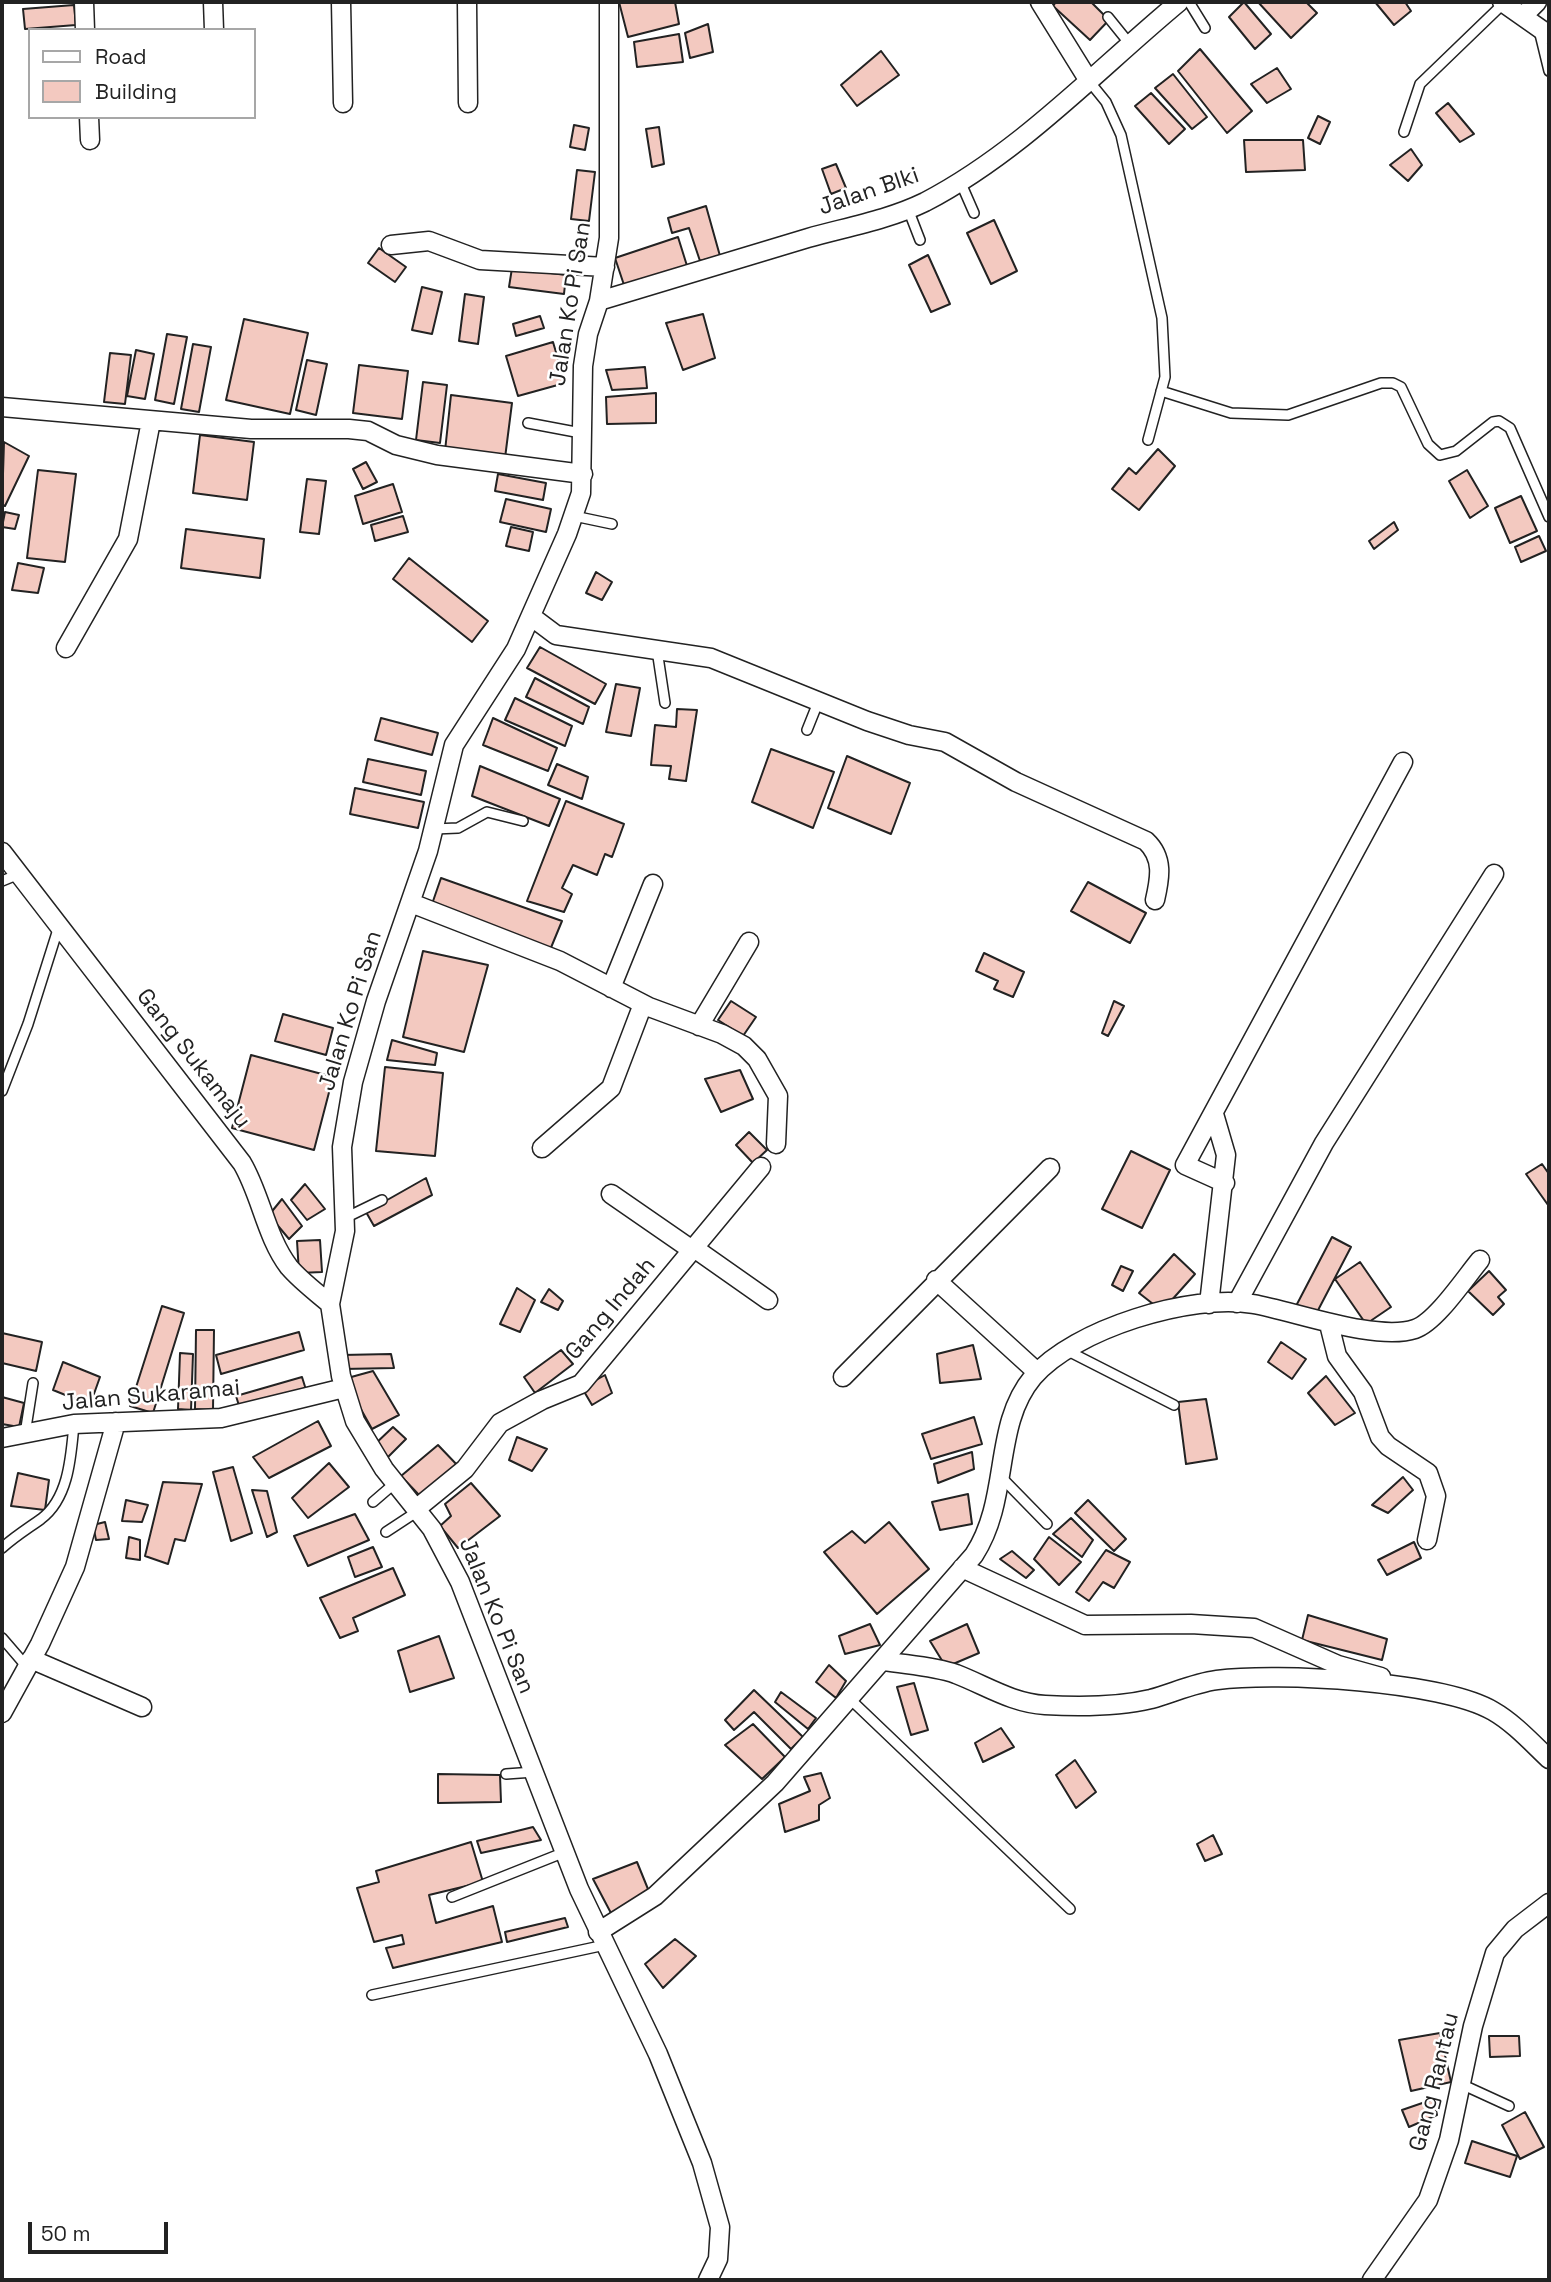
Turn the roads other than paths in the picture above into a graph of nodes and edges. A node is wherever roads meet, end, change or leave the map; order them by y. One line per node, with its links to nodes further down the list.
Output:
1 (83, 2): 13 (street)
2 (213, 2): 14 (street)
3 (341, 2): 20 (street)
4 (467, 2): 21 (street)
5 (609, 2): 30 (street, Jalan Ko Pi San)
6 (1040, 2): 19 (street)
7 (1179, 2): 17 (street, Jalan Blki)
8 (1189, 2): 15 (lane)
9 (1503, 2): 11 (street); 23 (lane)
10 (1537, 2): 11 (street)
11 (1524, 15): 16 (street)
12 (1108, 17): 17 (lane)
13 (85, 28)
14 (214, 28)
15 (1205, 28)
16 (1544, 32): 18 (lane)
17 (1129, 43): 19 (street, Jalan Blki)
18 (1549, 71)
19 (1089, 80): 25 (street, Jalan Blki); 32 (lane)
20 (343, 103)
21 (468, 103)
22 (89, 119): 24 (street)
23 (1404, 132)
24 (90, 139)
25 (960, 181): 26 (street, Jalan Blki); 27 (lane)
26 (908, 209): 28 (lane); 31 (street, Jalan Blki)
27 (974, 213)
28 (920, 240)
29 (391, 245): 30 (street)
30 (605, 267): 31 (street, Jalan Ko Pi San)
31 (599, 301): 36 (street, Jalan Ko Pi San)
32 (1161, 391): 37 (lane); 40 (lane)
33 (2, 407): 34 (street)
34 (151, 421): 38 (street); 43 (street)
35 (528, 423): 36 (lane)
36 (581, 433): 38 (street, Jalan Ko Pi San)
37 (1148, 440)
38 (583, 474): 39 (street, Jalan Ko Pi San)
39 (574, 516): 41 (lane); 42 (street, Jalan Ko Pi San)
40 (1549, 517)
41 (612, 524)
42 (532, 617): 44 (street); 50 (street, Jalan Ko Pi San)
43 (66, 648)
44 (657, 650): 45 (street); 46 (lane)
45 (819, 700): 47 (lane); 56 (street)
46 (665, 703)
47 (807, 730)
48 (1403, 762): 64 (street)
49 (523, 821): 50 (lane)
50 (434, 829): 57 (street, Jalan Ko Pi San)
51 (2, 852): 52 (street, Gang Sukamaju)
52 (19, 874): 54 (lane); 58 (street, Gang Sukamaju)
53 (1494, 874): 77 (street)
54 (2, 881)
55 (653, 884): 60 (street)
56 (1155, 900)
57 (411, 903): 60 (street); 72 (street, Jalan Ko Pi San)
58 (59, 926): 63 (lane); 78 (street, Gang Sukamaju)
59 (749, 942): 62 (street)
60 (611, 988): 61 (street)
61 (643, 1004): 62 (street); 66 (street)
62 (699, 1026): 65 (street)
63 (2, 1091)
64 (1214, 1114): 69 (street); 69 (street)
65 (775, 1144)
66 (542, 1148)
67 (761, 1167): 73 (street, Gang Indah)
68 (1051, 1168): 75 (street)
69 (1225, 1183): 79 (street)
70 (611, 1194): 73 (street)
71 (382, 1200): 72 (lane)
72 (345, 1218): 78 (street, Jalan Ko Pi San)
73 (693, 1249): 76 (street); 94 (street, Gang Indah)
74 (1480, 1260): 80 (street)
75 (936, 1280): 82 (street); 83 (street)
76 (768, 1300)
77 (1237, 1303): 79 (street); 80 (street)
78 (330, 1304): 85 (street, Jalan Ko Pi San)
79 (1209, 1304): 81 (street)
80 (1329, 1324): 97 (street)
81 (1064, 1349): 82 (street); 86 (lane)
82 (1037, 1372): 91 (street)
83 (843, 1377)
84 (33, 1384): 89 (lane)
85 (344, 1388): 87 (street, Jalan Sukaramai); 92 (street, Jalan Ko Pi San)
86 (1174, 1405)
87 (116, 1422): 88 (street, Jalan Sukaramai); 102 (street)
88 (74, 1424): 89 (street, Jalan Sukaramai); 98 (lane)
89 (25, 1434): 90 (street, Jalan Sukaramai)
90 (2, 1438)
91 (1002, 1478): 95 (lane); 99 (street)
92 (396, 1483): 93 (lane); 94 (street, Jalan Ko Pi San)
93 (373, 1502)
94 (417, 1510): 96 (lane); 108 (street, Jalan Ko Pi San)
95 (1047, 1524)
96 (386, 1532)
97 (1427, 1540)
98 (2, 1548)
99 (962, 1568): 101 (street); 103 (street)
100 (2, 1638): 102 (lane)
101 (884, 1661): 103 (street); 104 (street)
102 (29, 1663): 105 (street); 106 (street)
103 (1458, 1698): 107 (street)
104 (850, 1699): 113 (lane); 114 (street)
105 (142, 1707)
106 (2, 1713)
107 (1549, 1759)
108 (534, 1772): 109 (lane); 110 (street, Jalan Ko Pi San)
109 (506, 1774)
110 (565, 1852): 111 (lane); 114 (street, Jalan Ko Pi San)
111 (452, 1897)
112 (1549, 1903): 116 (street, Gang Rantau)
113 (1070, 1909)
114 (601, 1938): 115 (lane); 118 (street, Jalan Ko Pi San)
115 (372, 1995)
116 (1461, 2084): 117 (lane); 119 (street, Gang Rantau)
117 (1509, 2105)
118 (708, 2280)
119 (1372, 2280)

